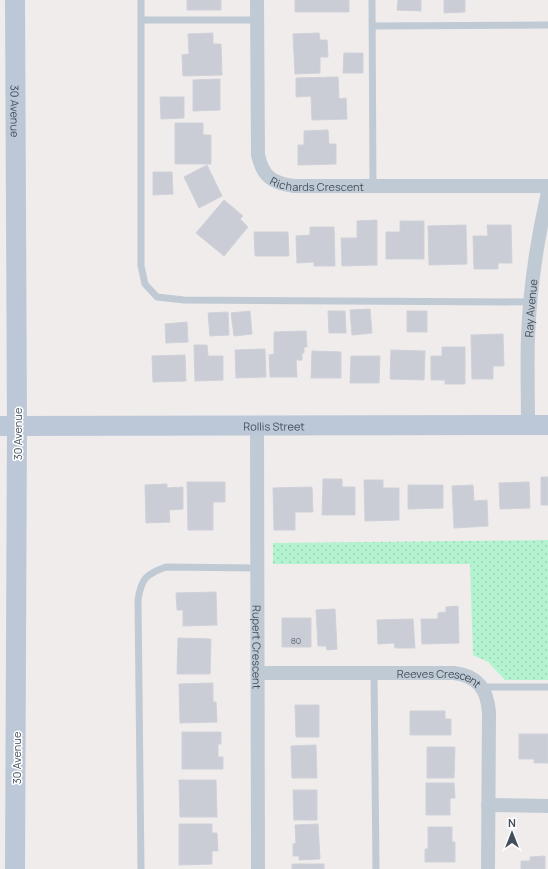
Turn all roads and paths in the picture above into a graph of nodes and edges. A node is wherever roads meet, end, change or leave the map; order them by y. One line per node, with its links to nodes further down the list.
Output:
1 (15, 0): 16 (main road, 30 Avenue)
2 (141, 0): 5 (lane)
3 (257, 0): 6 (street, Richards Crescent)
4 (372, 0): 8 (lane)
5 (140, 20): 6 (lane); 12 (lane)
6 (257, 20): 9 (street, Richards Crescent)
7 (548, 25): 8 (lane)
8 (372, 26): 9 (lane)
9 (373, 186): 10 (street, Richards Crescent)
10 (548, 186)
11 (548, 192): 12 (street, Ray Avenue)
12 (530, 302): 14 (street, Ray Avenue)
13 (256, 425): 14 (main road, Rollis Street); 16 (main road, Rollis Street); 17 (street, Rupert Crescent)
14 (528, 425): 15 (main road, Rollis Street)
15 (548, 425)
16 (8, 426): 24 (main road, 30 Avenue)
17 (258, 568): 18 (street, Rupert Crescent); 25 (lane)
18 (258, 673): 19 (street, Reeves Crescent); 26 (street, Rupert Crescent)
19 (374, 673): 21 (street, Reeves Crescent); 27 (lane)
20 (548, 686): 21 (lane)
21 (481, 687): 22 (street, Reeves Crescent)
22 (488, 805): 23 (street); 28 (street, Reeves Crescent)
23 (548, 806)
24 (15, 869)
25 (141, 869)
26 (258, 869)
27 (376, 869)
28 (488, 869)

